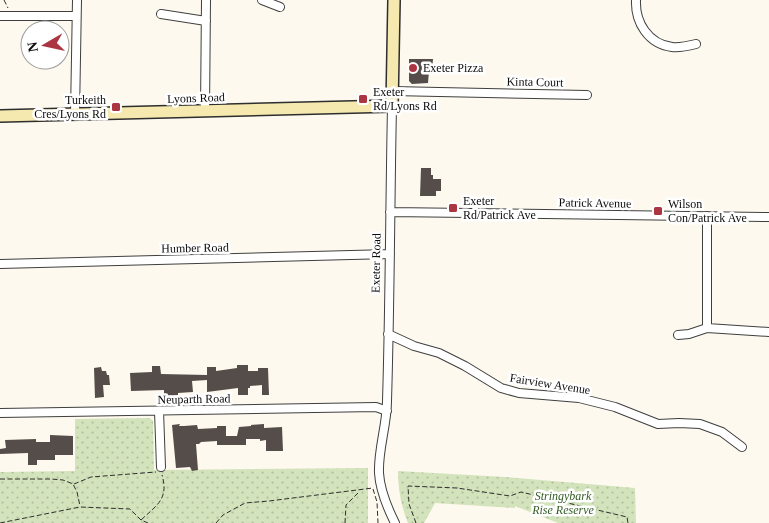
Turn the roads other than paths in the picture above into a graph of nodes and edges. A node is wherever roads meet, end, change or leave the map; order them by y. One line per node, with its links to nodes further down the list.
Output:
1 (76, 0): 9 (street)
2 (206, 0): 10 (street)
3 (262, 0): 6 (street)
4 (394, 0): 12 (main road, Exeter Road)
5 (636, 0): 11 (street)
6 (280, 7)
7 (160, 14): 10 (street)
8 (0, 16): 9 (street)
9 (76, 16): 16 (street)
10 (206, 21): 15 (street)
11 (696, 44)
12 (392, 91): 13 (street, Kinta Court); 14 (main road, Exeter Road)
13 (588, 95)
14 (392, 106): 15 (main road, Lyons Road); 18 (street, Exeter Road)
15 (205, 111): 16 (main road, Lyons Road)
16 (75, 114): 17 (main road, Lyons Road)
17 (0, 116)
18 (390, 212): 19 (street, Patrick Avenue); 21 (street, Exeter Road)
19 (706, 216): 20 (street, Patrick Avenue); 23 (street)
20 (769, 217)
21 (390, 254): 22 (street, Humber Road); 25 (street, Exeter Road)
22 (0, 264)
23 (706, 328): 24 (street); 26 (street)
24 (769, 332)
25 (388, 334): 28 (street, Exeter Road); 30 (street, Fairview Avenue)
26 (678, 335)
27 (159, 411): 28 (street, Neuparth Road); 29 (street, Neuparth Road); 31 (street)
28 (387, 411): 32 (street, Exeter Road)
29 (0, 414)
30 (742, 447)
31 (161, 467)
32 (395, 523)

